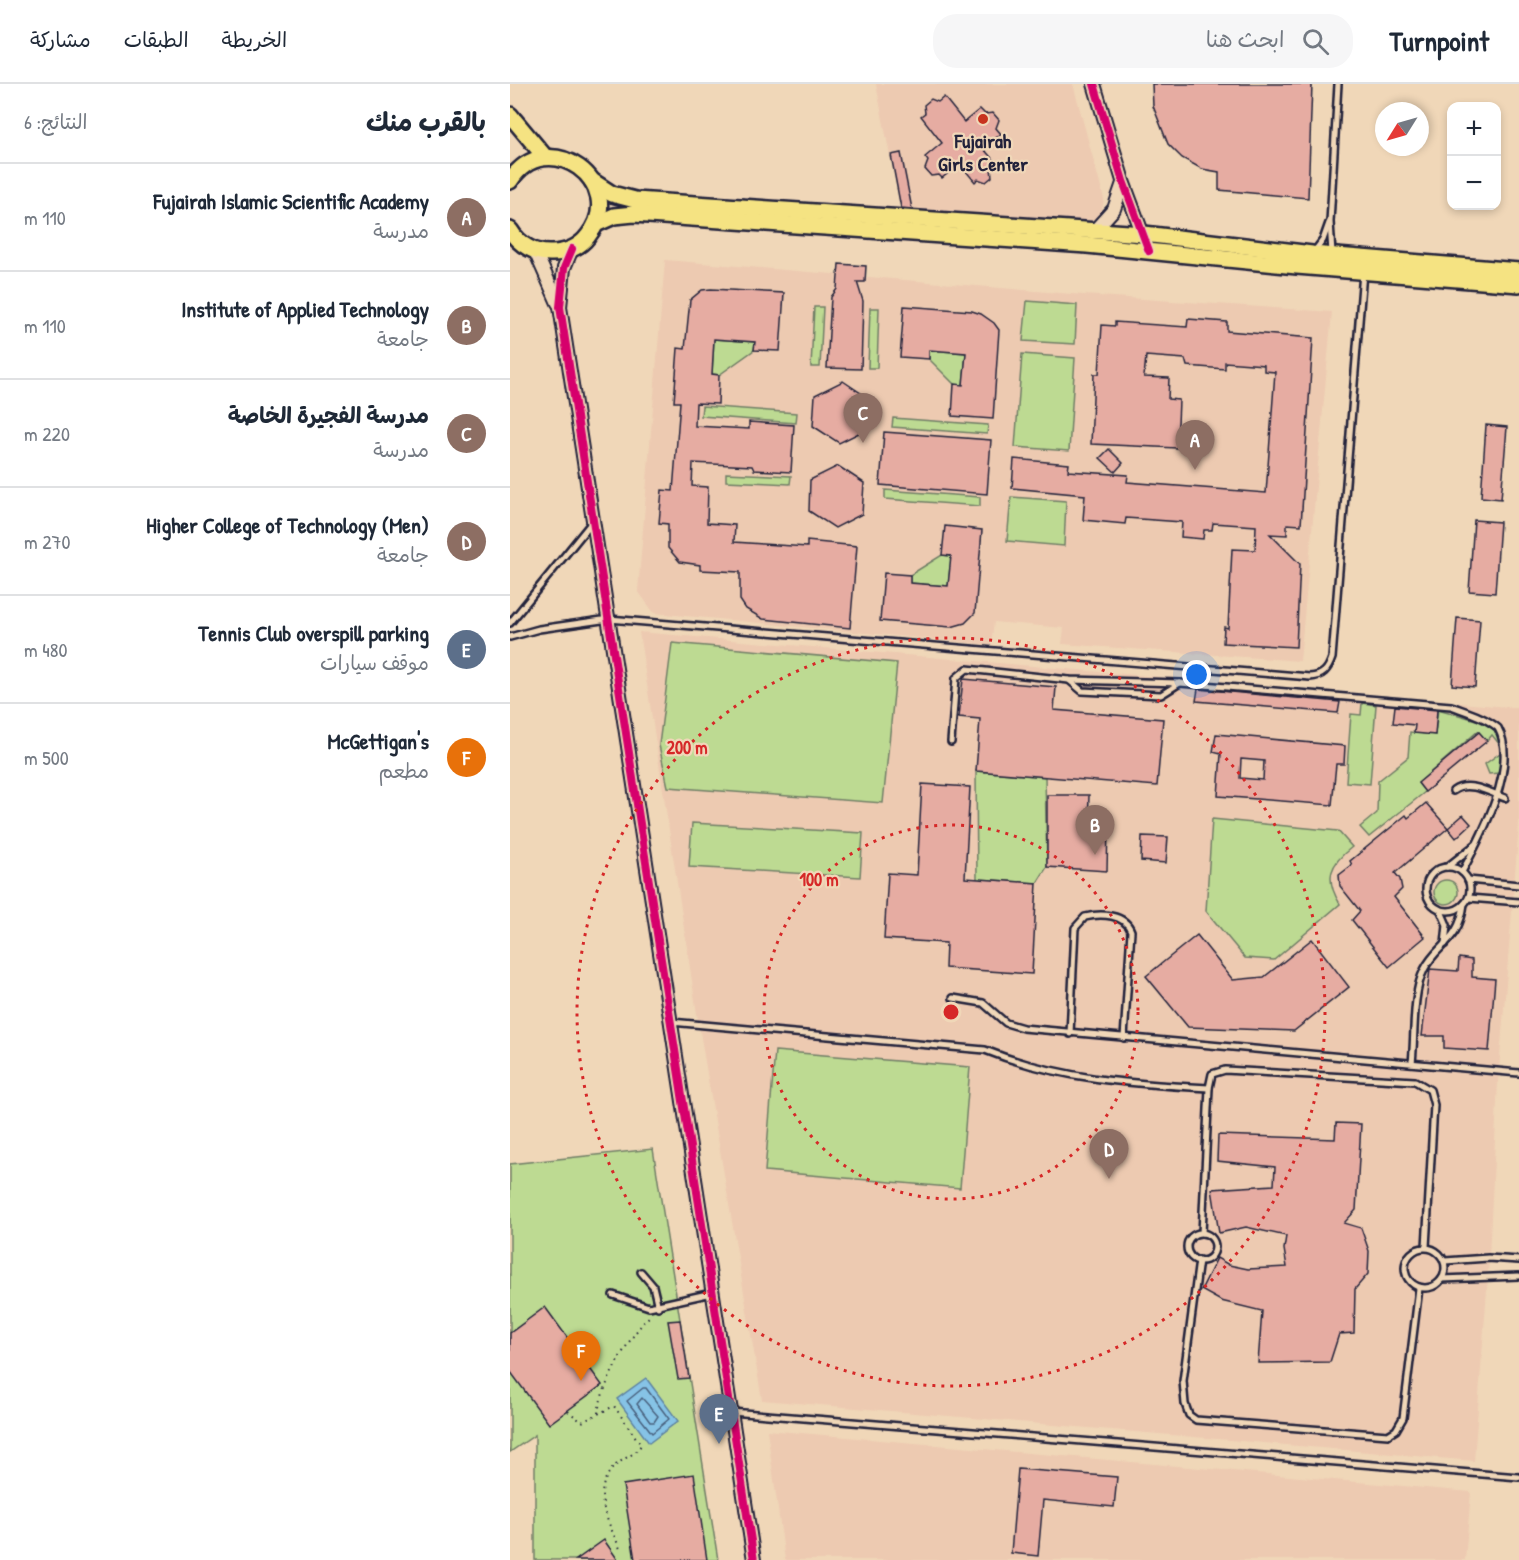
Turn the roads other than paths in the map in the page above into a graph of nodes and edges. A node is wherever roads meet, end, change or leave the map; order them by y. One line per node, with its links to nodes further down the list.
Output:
1 (1094, 84): 7 (street)
2 (1338, 84): 8 (lane)
3 (510, 115): 4 (main road)
4 (545, 158): 5 (main road); 6 (main road)
5 (510, 181)
6 (592, 181): 9 (main road); 11 (main road)
7 (1123, 181): 11 (street); 12 (street)
8 (1330, 222): 16 (lane); 17 (lane)
9 (596, 224): 13 (main road); 15 (main road)
10 (510, 230): 14 (main road)
11 (1094, 231): 12 (main road)
12 (1144, 234): 15 (street); 16 (main road)
13 (572, 249): 14 (main road); 21 (street)
14 (535, 251): 21 (street)
15 (1149, 251): 17 (main road)
16 (1312, 254): 17 (main road)
17 (1330, 262): 18 (main road); 19 (main road)
18 (1363, 271): 20 (main road); 23 (lane)
19 (1519, 271)
20 (1519, 284)
21 (560, 307): 22 (street)
22 (593, 521): 23 (street); 24 (lane)
23 (609, 619): 25 (lane); 44 (street)
24 (510, 623)
25 (510, 636)
26 (1069, 680): 27 (lane); 27 (lane); 28 (lane)
27 (1180, 683): 29 (lane)
28 (951, 742)
29 (1510, 774)
30 (1508, 789): 32 (lane)
31 (1453, 791): 32 (lane)
32 (1505, 798): 33 (lane)
33 (1478, 842): 34 (lane); 35 (lane)
34 (1446, 867): 35 (lane); 41 (lane)
35 (1462, 872): 36 (lane)
36 (1468, 880): 37 (lane); 38 (lane)
37 (1519, 885)
38 (1468, 898): 39 (lane); 40 (lane)
39 (1519, 902)
40 (1464, 904): 41 (lane); 42 (lane)
41 (1441, 911): 42 (lane)
42 (1444, 948): 47 (lane)
43 (953, 998): 45 (lane)
44 (671, 1022): 49 (lane); 61 (street)
45 (1070, 1034): 46 (lane); 46 (lane)
46 (1124, 1038): 47 (lane)
47 (1412, 1063): 48 (lane)
48 (1519, 1073)
49 (1209, 1088): 50 (lane); 51 (lane)
50 (1202, 1233): 53 (lane); 53 (lane)
51 (1426, 1247): 55 (lane); 60 (lane)
52 (1508, 1259): 54 (lane); 55 (lane); 57 (lane)
53 (1199, 1260): 60 (lane)
54 (1519, 1260)
55 (1445, 1261): 59 (lane)
56 (642, 1272): 63 (lane)
57 (1507, 1274): 58 (lane); 59 (lane)
58 (1519, 1276)
59 (1442, 1279): 60 (lane)
60 (1419, 1288)
61 (712, 1293): 63 (lane); 64 (street)
62 (613, 1295): 63 (lane)
63 (658, 1307)
64 (730, 1412): 65 (lane); 66 (street)
65 (1519, 1477)
66 (754, 1560)

